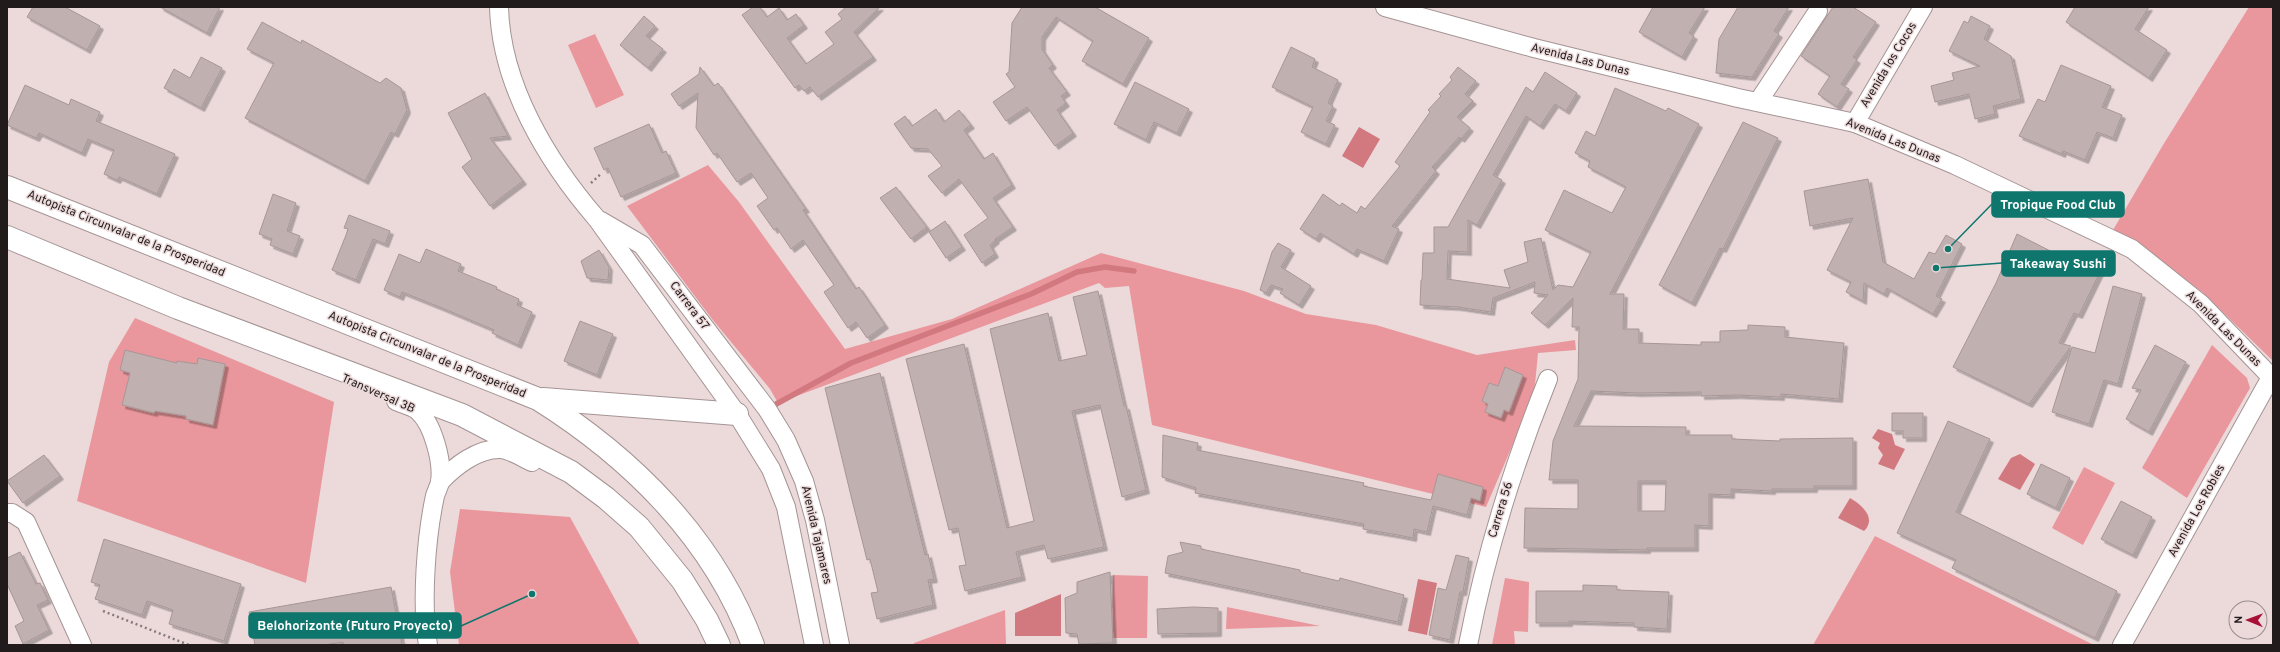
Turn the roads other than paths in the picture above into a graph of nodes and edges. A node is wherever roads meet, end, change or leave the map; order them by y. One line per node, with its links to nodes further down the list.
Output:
1 (499, 7): 9 (street, Carrera 57)
2 (1385, 7): 4 (street, Avenida Las Dunas)
3 (1923, 7): 7 (street, Avenida los Cocos)
4 (1412, 11): 6 (street, Avenida Las Dunas)
5 (1818, 11): 6 (street)
6 (1758, 102): 7 (street, Avenida Las Dunas)
7 (1855, 123): 14 (street, Avenida Las Dunas)
8 (7, 187): 16 (highway, Autopista Circunvalar de la Prosperidad)
9 (597, 219): 11 (street, Carrera 57); 12 (street, Carrera 57)
10 (7, 237): 13 (highway)
11 (664, 273): 12 (street); 17 (street, Carrera 57)
12 (639, 279): 18 (street, Carrera 57)
13 (295, 351): 19 (highway); 20 (street, Transversal 3B)
14 (2272, 378): 29 (street, Avenida Los Robles)
15 (1548, 380): 28 (street, Carrera 56)
16 (538, 399): 18 (highway); 25 (highway, Autopista Circunvalar de la Prosperidad)
17 (767, 409): 18 (street); 27 (street, Avenida Tajamares)
18 (737, 414): 26 (street, Avenida Tajamares)
19 (571, 472): 20 (street, Transversal 3B); 24 (highway)
20 (440, 482): 23 (street, Transversal 3B)
21 (10, 513): 22 (street)
22 (82, 645)
23 (428, 645)
24 (719, 645)
25 (753, 645)
26 (814, 645)
27 (840, 645)
28 (1468, 645)
29 (2122, 645)

